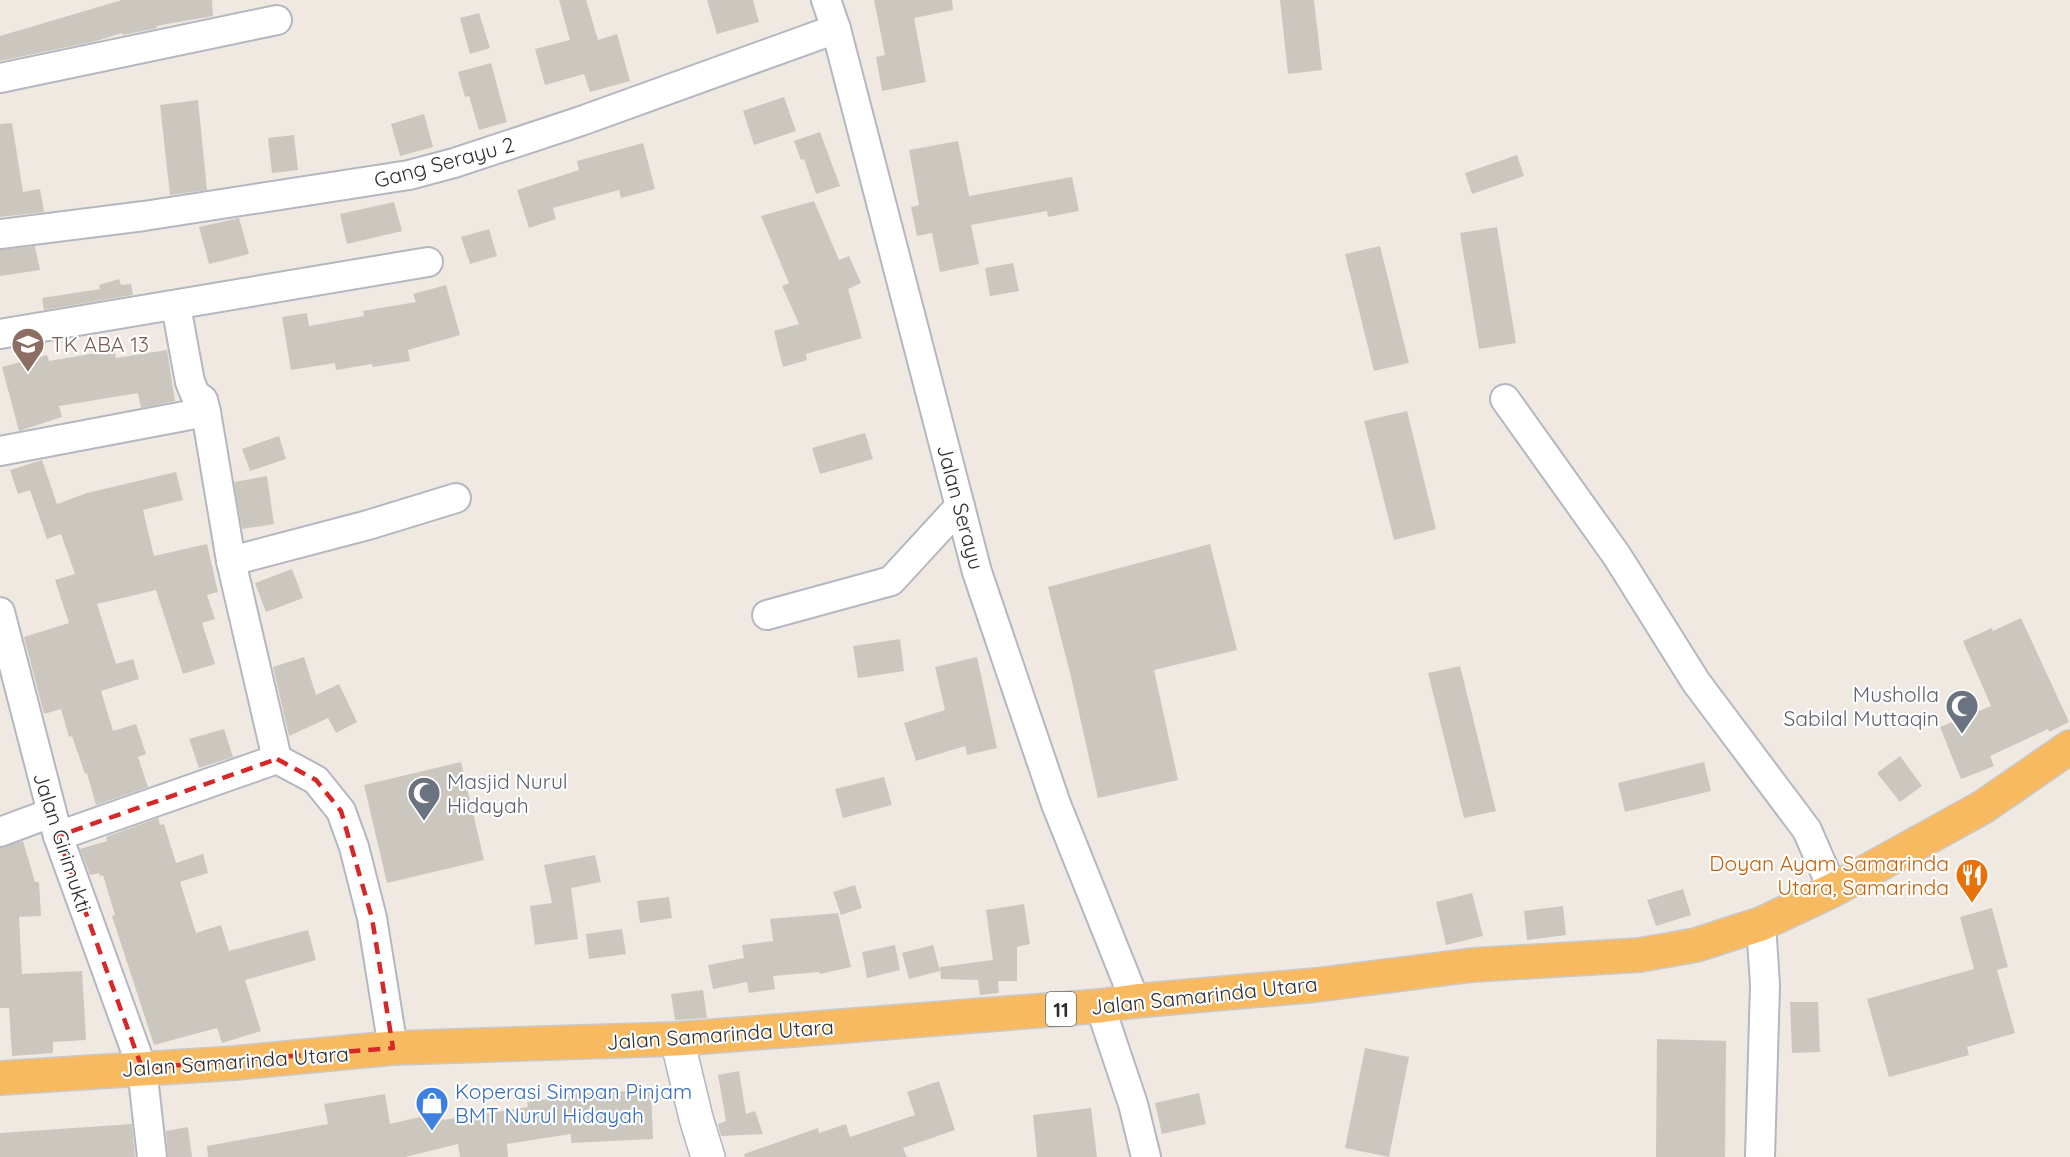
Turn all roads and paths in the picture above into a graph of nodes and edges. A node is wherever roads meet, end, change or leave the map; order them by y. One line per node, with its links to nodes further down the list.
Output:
1 (826, 0): 3 (street, Jalan Serayu)
2 (277, 20): 4 (street)
3 (836, 29): 5 (street, Gang Serayu 2); 13 (street, Jalan Serayu)
4 (0, 78)
5 (0, 234)
6 (428, 262): 7 (street)
7 (176, 306): 8 (street); 10 (street)
8 (0, 334)
9 (1505, 399): 21 (street)
10 (206, 412): 11 (street); 14 (street)
11 (0, 451)
12 (456, 498): 14 (street)
13 (960, 506): 16 (street); 23 (street, Jalan Serayu)
14 (231, 561): 18 (street)
15 (0, 612): 19 (street, Jalan Girimukti)
16 (767, 615)
17 (2070, 747): 21 (highway, Jalan Samarinda Utara / 11)
18 (277, 759): 19 (street); 26 (street)
19 (54, 825): 20 (street); 27 (street, Jalan Girimukti)
20 (0, 832)
21 (1833, 890): 22 (highway, Jalan Samarinda Utara / 11)
22 (1761, 924): 23 (highway, Jalan Samarinda Utara / 11); 32 (street)
23 (1135, 1001): 24 (highway, Jalan Samarinda Utara / 11)
24 (1100, 1006): 25 (highway, Jalan Samarinda Utara / 11); 31 (street)
25 (677, 1039): 26 (highway, Jalan Samarinda Utara / 11); 30 (street)
26 (393, 1048): 27 (highway, Jalan Samarinda Utara / 11)
27 (142, 1068): 28 (highway, Jalan Samarinda Utara / 11); 29 (street, Jalan Girimukti)
28 (0, 1078)
29 (152, 1157)
30 (708, 1157)
31 (1146, 1157)
32 (1760, 1157)

